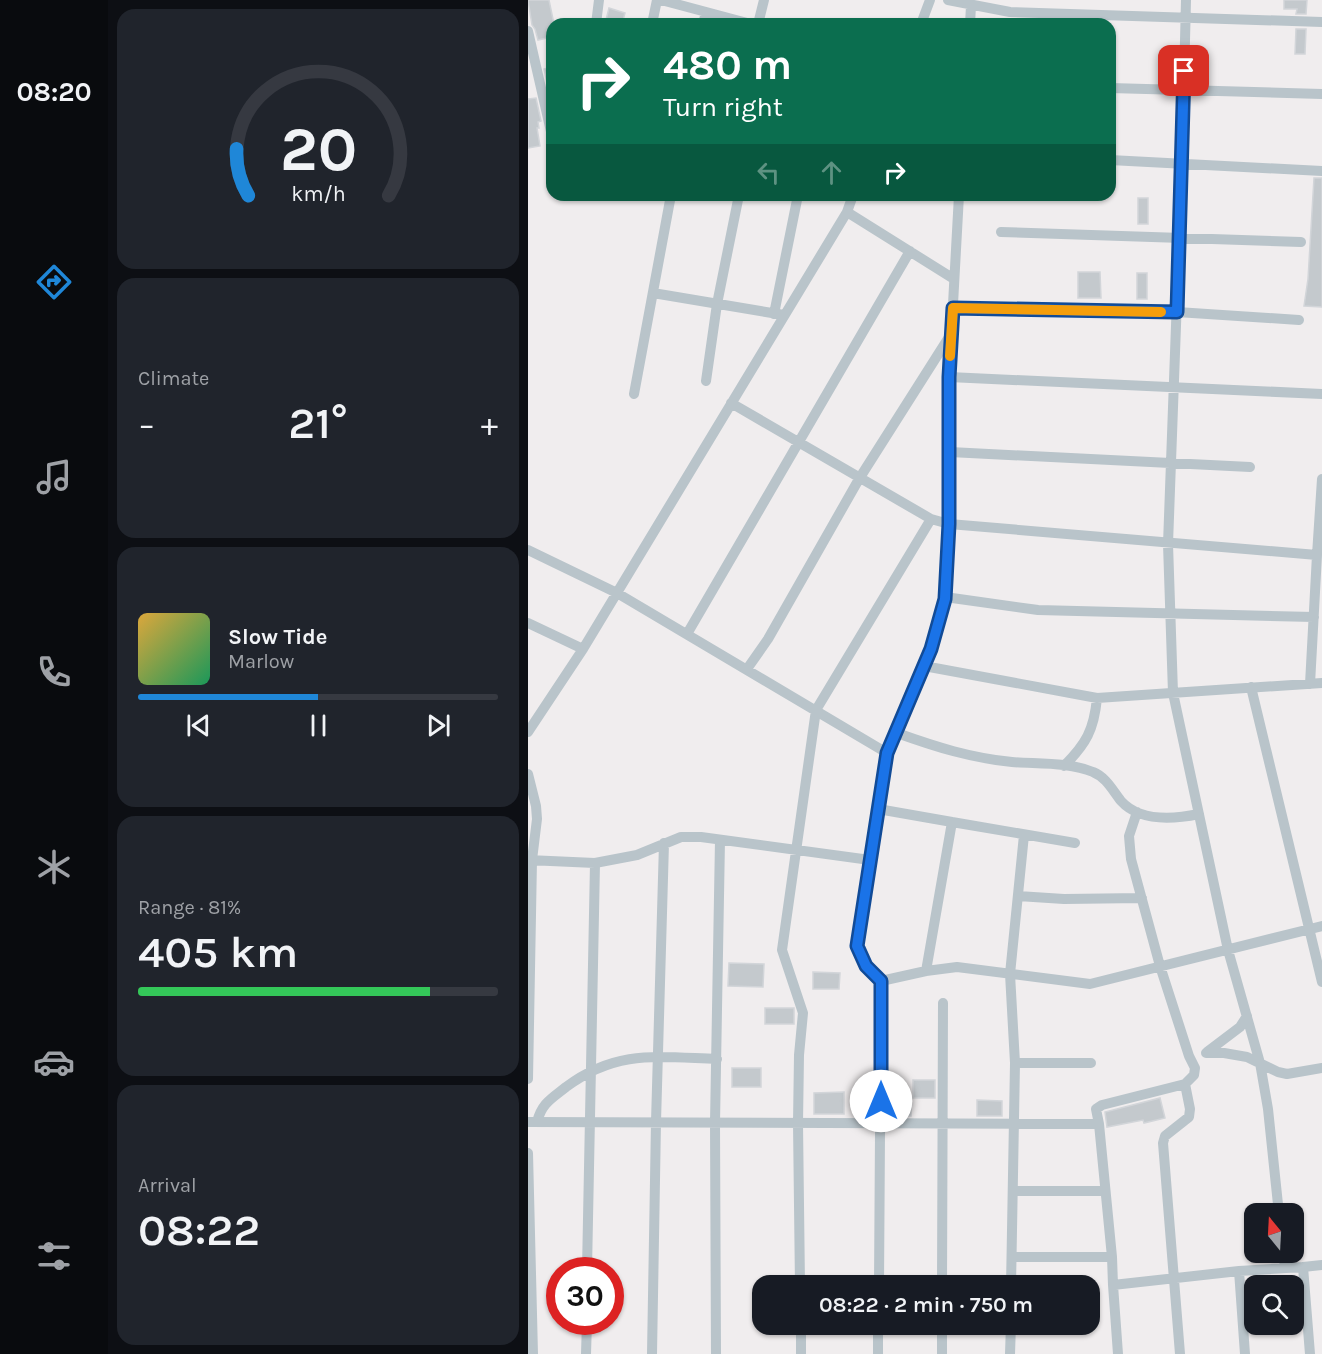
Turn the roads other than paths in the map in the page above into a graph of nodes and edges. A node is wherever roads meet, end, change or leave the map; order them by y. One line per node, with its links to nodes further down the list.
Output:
1 (599, 0): 10 (street)
2 (659, 0): 8 (street); 11 (street)
3 (764, 0): 14 (street)
4 (930, 0): 15 (street)
5 (948, 0): 7 (street)
6 (1186, 0): 9 (street)
7 (971, 6): 9 (street); 16 (street)
8 (706, 12): 12 (street); 13 (street)
9 (1185, 16): 17 (street); 21 (street)
10 (597, 18)
11 (654, 18)
12 (704, 18)
13 (728, 18)
14 (760, 18)
15 (923, 18)
16 (970, 18)
17 (1322, 21)
18 (528, 31): 19 (street)
19 (531, 64): 23 (street)
20 (1116, 88): 21 (street)
21 (1184, 89): 22 (street); 25 (street)
22 (1322, 94)
23 (546, 115)
24 (1116, 160): 25 (street)
25 (1182, 162): 26 (street); 34 (street)
26 (1322, 171)
27 (670, 201): 38 (street)
28 (738, 201): 39 (street)
29 (797, 201): 42 (street)
30 (851, 201): 32 (street)
31 (959, 201): 37 (street)
32 (847, 212): 36 (street); 42 (street)
33 (1001, 232): 34 (street)
34 (1180, 238): 35 (street); 41 (street)
35 (1301, 242)
36 (910, 251): 37 (street); 51 (street)
37 (954, 279): 40 (street)
38 (653, 293): 39 (street); 48 (street)
39 (717, 304): 42 (street); 46 (street)
40 (953, 308): 41 (street); 44 (street)
41 (1177, 312): 43 (street); 47 (street)
42 (779, 314): 50 (street)
43 (1299, 320)
44 (952, 332): 45 (street); 56 (street)
45 (949, 377): 47 (street); 52 (street)
46 (706, 381)
47 (1174, 388): 49 (street); 53 (street)
48 (633, 394)
49 (1322, 394)
50 (732, 403): 51 (street); 62 (street)
51 (799, 442): 56 (street); 67 (street)
52 (950, 452): 53 (street); 58 (street)
53 (1171, 464): 54 (street); 59 (street)
54 (1250, 467)
55 (1322, 478): 61 (street)
56 (859, 479): 57 (street); 70 (street)
57 (931, 519): 58 (street); 76 (street)
58 (949, 524): 59 (street); 63 (street)
59 (1168, 544): 61 (street); 64 (street)
60 (528, 550): 62 (street)
61 (1317, 555): 65 (street)
62 (617, 593): 67 (street); 68 (street)
63 (945, 597): 64 (street); 69 (street)
64 (1170, 615): 65 (street); 74 (street)
65 (1314, 617): 72 (street)
66 (528, 623): 68 (street)
67 (687, 634): 70 (street)
68 (583, 649): 77 (street)
69 (924, 666): 75 (street); 78 (street)
70 (747, 669): 76 (street)
71 (1322, 683): 72 (street)
72 (1310, 684): 73 (street)
73 (1251, 687): 74 (street); 97 (street)
74 (1173, 693): 75 (street); 84 (street)
75 (1097, 698): 80 (street)
76 (816, 710): 79 (street); 90 (street)
77 (528, 732)
78 (897, 733): 79 (street); 80 (street)
79 (887, 753): 82 (street)
80 (1064, 766): 83 (street)
81 (528, 774): 91 (street)
82 (878, 809): 85 (street); 92 (street)
83 (1137, 812): 84 (street); 95 (street)
84 (1199, 814): 98 (street)
85 (952, 822): 86 (street); 100 (street)
86 (1024, 835): 89 (street); 94 (street)
87 (720, 840): 88 (street); 90 (street); 109 (street)
88 (664, 843): 93 (street); 108 (street)
89 (1075, 843)
90 (796, 850): 92 (street); 121 (street)
91 (530, 860): 93 (street); 115 (street)
92 (870, 860): 102 (street)
93 (595, 862): 114 (street)
94 (1018, 896): 95 (street); 101 (street)
95 (1142, 898): 99 (street)
96 (1322, 926): 97 (street)
97 (1310, 929): 98 (street); 103 (street)
98 (1228, 950): 99 (street); 105 (street)
99 (1160, 966): 101 (street); 107 (street)
100 (926, 971): 101 (street); 102 (street)
101 (1010, 974): 110 (street)
102 (881, 981): 122 (street)
103 (1322, 982)
104 (943, 1003): 123 (street)
105 (1247, 1016): 106 (street); 112 (street)
106 (1206, 1053): 107 (street); 112 (street)
107 (1189, 1056): 116 (street)
108 (658, 1057): 109 (street); 114 (street); 119 (street)
109 (717, 1059): 120 (street)
110 (1015, 1063): 111 (street); 125 (street)
111 (1091, 1063)
112 (1260, 1063): 113 (street); 129 (street)
113 (1322, 1068)
114 (590, 1072): 117 (street); 118 (street)
115 (528, 1079)
116 (1185, 1084): 124 (street); 142 (street)
117 (532, 1122): 118 (street)
118 (590, 1122): 119 (street); 130 (street)
119 (656, 1122): 120 (street); 151 (street)
120 (715, 1123): 121 (street); 152 (street)
121 (798, 1123): 122 (street); 138 (street)
122 (881, 1124): 123 (street); 139 (street)
123 (944, 1124): 125 (street); 140 (street)
124 (1099, 1124): 125 (street); 128 (street)
125 (1014, 1125): 127 (street)
126 (528, 1153): 149 (street)
127 (1013, 1191): 128 (street); 131 (street)
128 (1105, 1191): 132 (street)
129 (1278, 1203)
130 (587, 1257)
131 (1012, 1257): 132 (street); 141 (street)
132 (1112, 1257): 143 (street)
133 (1284, 1263): 136 (street)
134 (1322, 1265): 135 (street)
135 (1303, 1267): 136 (street); 160 (street)
136 (1285, 1268): 137 (street)
137 (1239, 1271): 142 (street); 159 (street)
138 (800, 1275)
139 (879, 1275)
140 (942, 1275)
141 (1011, 1275)
142 (1173, 1279): 143 (street); 158 (street)
143 (1113, 1285): 157 (street)
144 (586, 1335): 150 (street)
145 (801, 1335): 153 (street)
146 (878, 1335): 154 (street)
147 (942, 1335): 155 (street)
148 (1011, 1335): 156 (street)
149 (533, 1354)
150 (586, 1354)
151 (652, 1354)
152 (716, 1354)
153 (801, 1354)
154 (878, 1354)
155 (942, 1354)
156 (1010, 1354)
157 (1118, 1354)
158 (1180, 1354)
159 (1245, 1354)
160 (1310, 1354)

